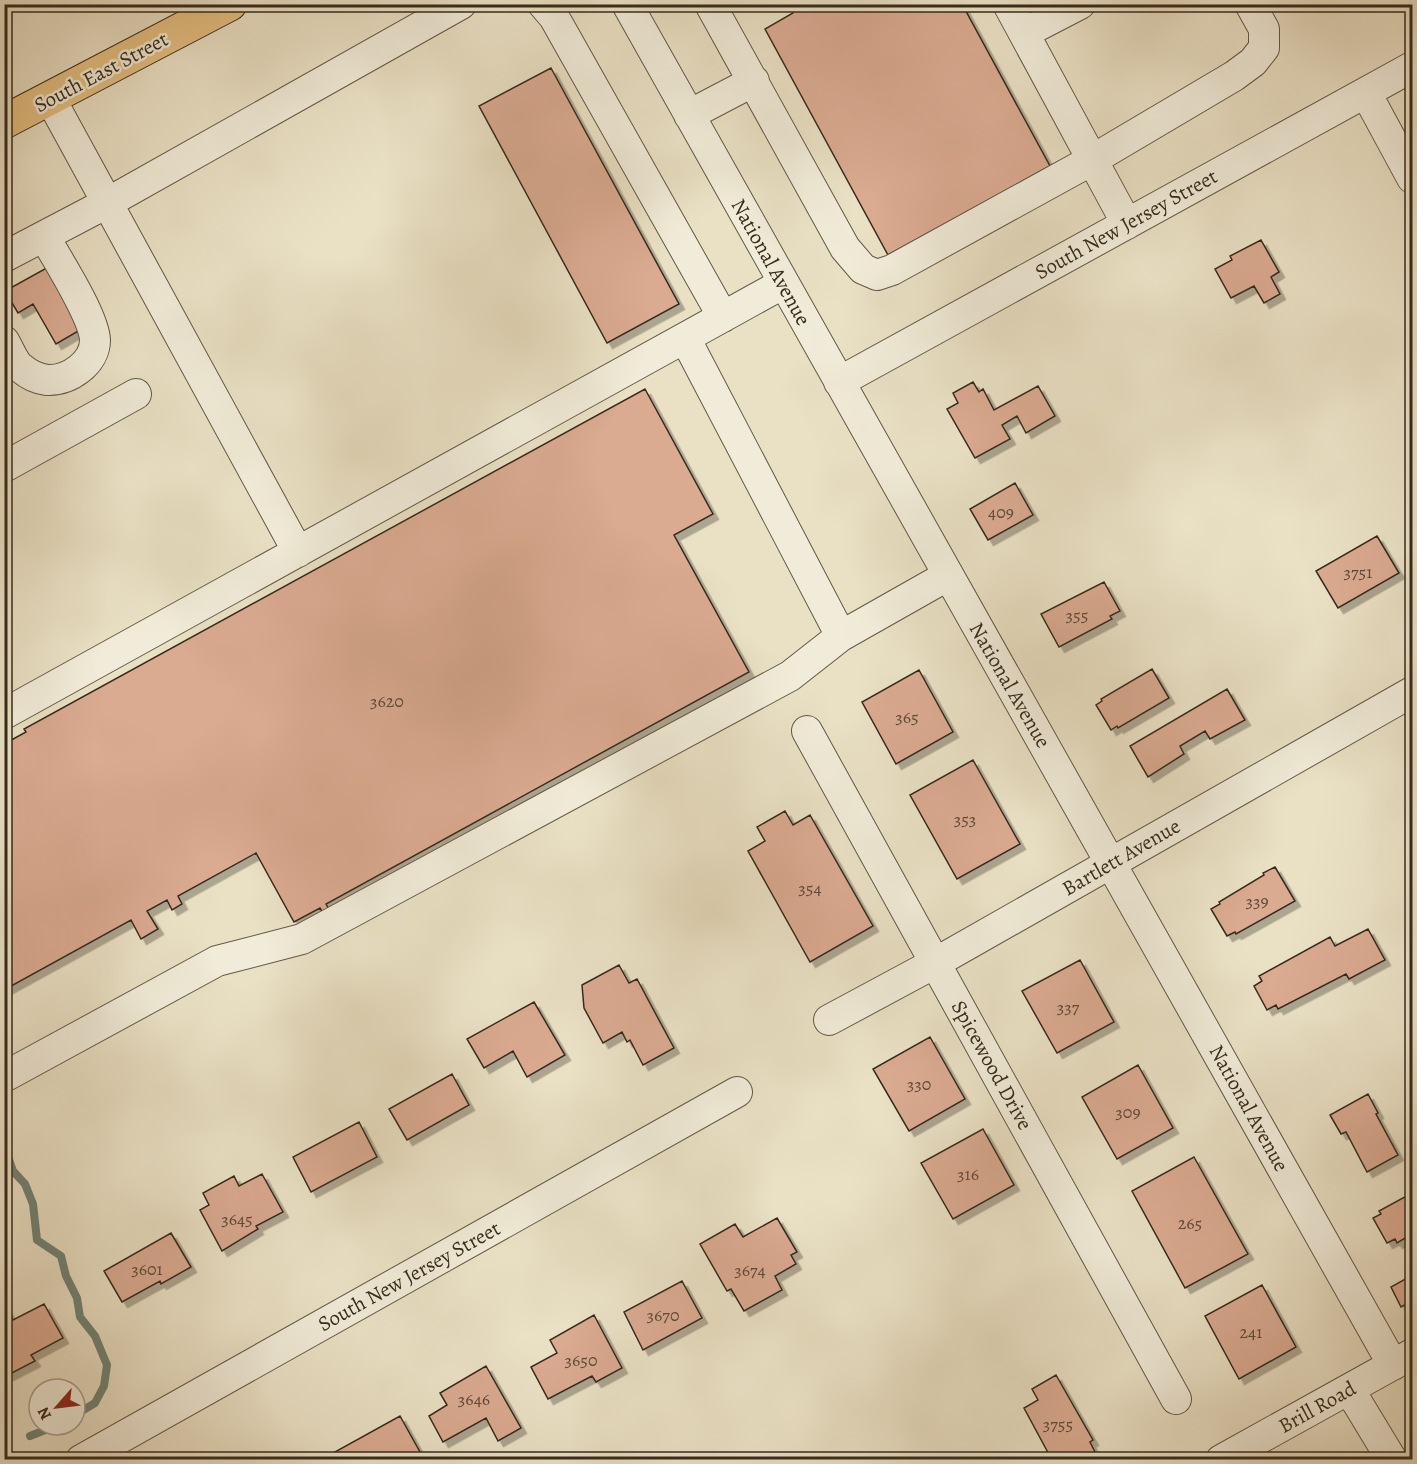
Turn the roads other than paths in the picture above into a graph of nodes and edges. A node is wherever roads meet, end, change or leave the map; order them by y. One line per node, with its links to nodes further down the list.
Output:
1 (230, 4): 9 (main road, South East Street)
2 (461, 4): 19 (street)
3 (543, 4): 24 (street)
4 (627, 4): 15 (street, National Avenue)
5 (711, 4): 12 (street)
6 (1008, 4): 10 (street)
7 (1080, 4): 10 (street)
8 (1250, 4): 17 (street)
9 (190, 14): 14 (main road, South East Street)
10 (1024, 33): 17 (street)
11 (1413, 67): 13 (street, South New Jersey Street)
12 (754, 81): 15 (street); 17 (street)
13 (1366, 93): 18 (street); 20 (street, South New Jersey Street)
14 (50, 98): 16 (main road, South East Street); 19 (street)
15 (689, 115): 23 (street, National Avenue)
16 (4, 122)
17 (1092, 160): 20 (street)
18 (1413, 178)
19 (107, 203): 21 (street); 30 (street)
20 (1127, 224): 27 (street, South New Jersey Street)
21 (44, 236): 22 (street); 26 (street)
22 (4, 256)
23 (784, 284): 24 (street); 27 (street, National Avenue)
24 (723, 317): 25 (street)
25 (685, 338): 30 (street); 32 (street)
26 (4, 341)
27 (839, 382): 31 (street, National Avenue)
28 (136, 394): 29 (street)
29 (4, 467)
30 (298, 552): 34 (street)
31 (947, 576): 32 (street); 36 (street, National Avenue)
32 (841, 636): 39 (street)
33 (1413, 692): 36 (street, Bartlett Avenue)
34 (4, 714)
35 (807, 731): 37 (street, Spicewood Drive)
36 (1112, 863): 37 (street, Bartlett Avenue); 41 (street, National Avenue)
37 (935, 963): 38 (street, Bartlett Avenue); 43 (street, Spicewood Drive)
38 (829, 1020)
39 (4, 1077)
40 (736, 1092): 44 (street, South New Jersey Street)
41 (1403, 1360): 42 (street, Brill Road)
42 (1349, 1389): 45 (street, Brill Road); 46 (street)
43 (1176, 1400)
44 (81, 1460)
45 (1221, 1460)
46 (1392, 1460)

